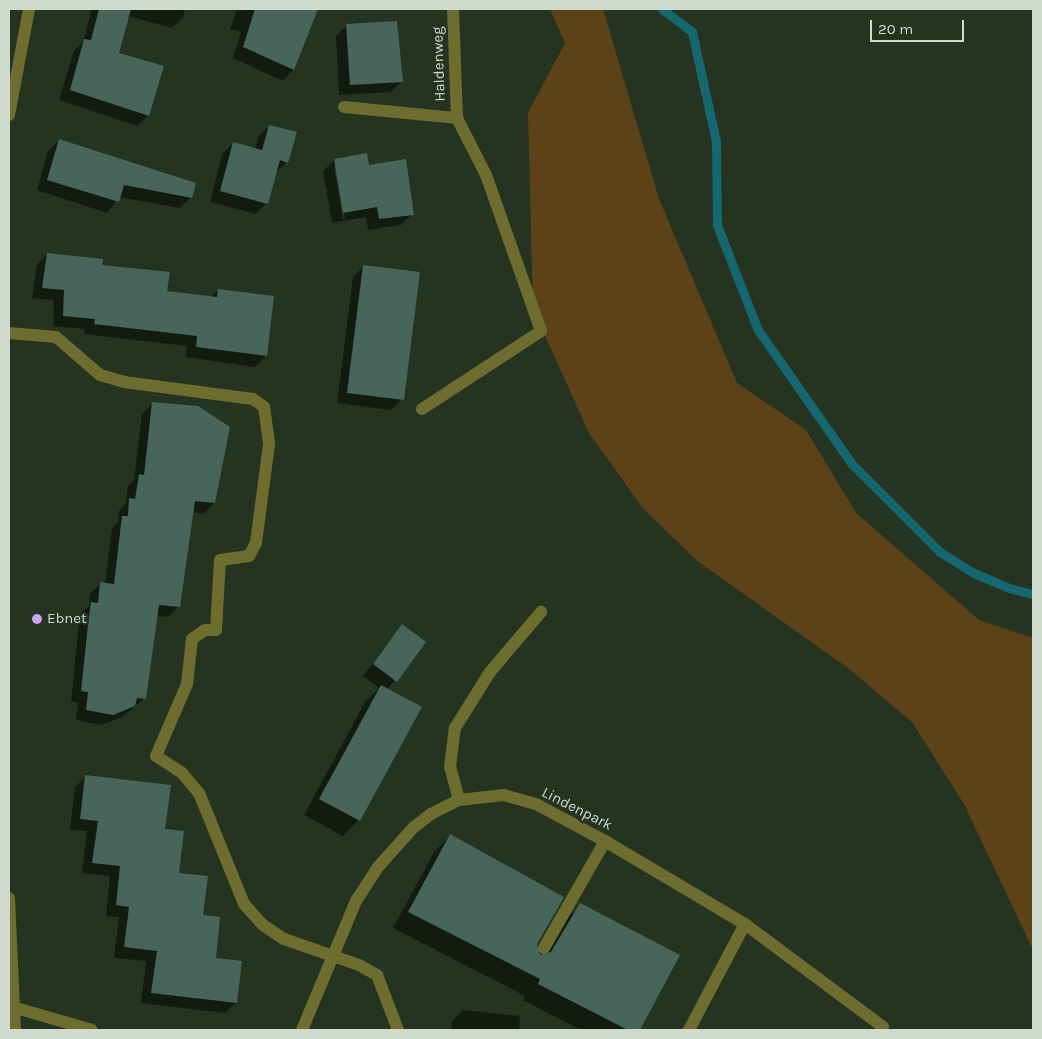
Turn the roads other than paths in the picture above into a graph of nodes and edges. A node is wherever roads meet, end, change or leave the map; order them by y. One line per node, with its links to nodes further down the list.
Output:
1 (29, 9): 4 (street)
2 (453, 9): 5 (street, Haldenweg)
3 (344, 107): 5 (street)
4 (9, 115)
5 (457, 118): 7 (street)
6 (9, 334): 14 (street)
7 (422, 409)
8 (541, 612): 9 (street)
9 (459, 800): 10 (street, Lindenpark); 14 (street, Lindenpark)
10 (604, 841): 12 (street, Lindenpark); 13 (street)
11 (9, 898): 15 (street)
12 (745, 924): 16 (street, Lindenpark); 21 (street)
13 (544, 948)
14 (332, 956): 19 (street, Lindenpark); 20 (street)
15 (11, 1007): 17 (street); 18 (street)
16 (882, 1029)
17 (15, 1030)
18 (92, 1030)
19 (302, 1030)
20 (398, 1030)
21 (689, 1030)

